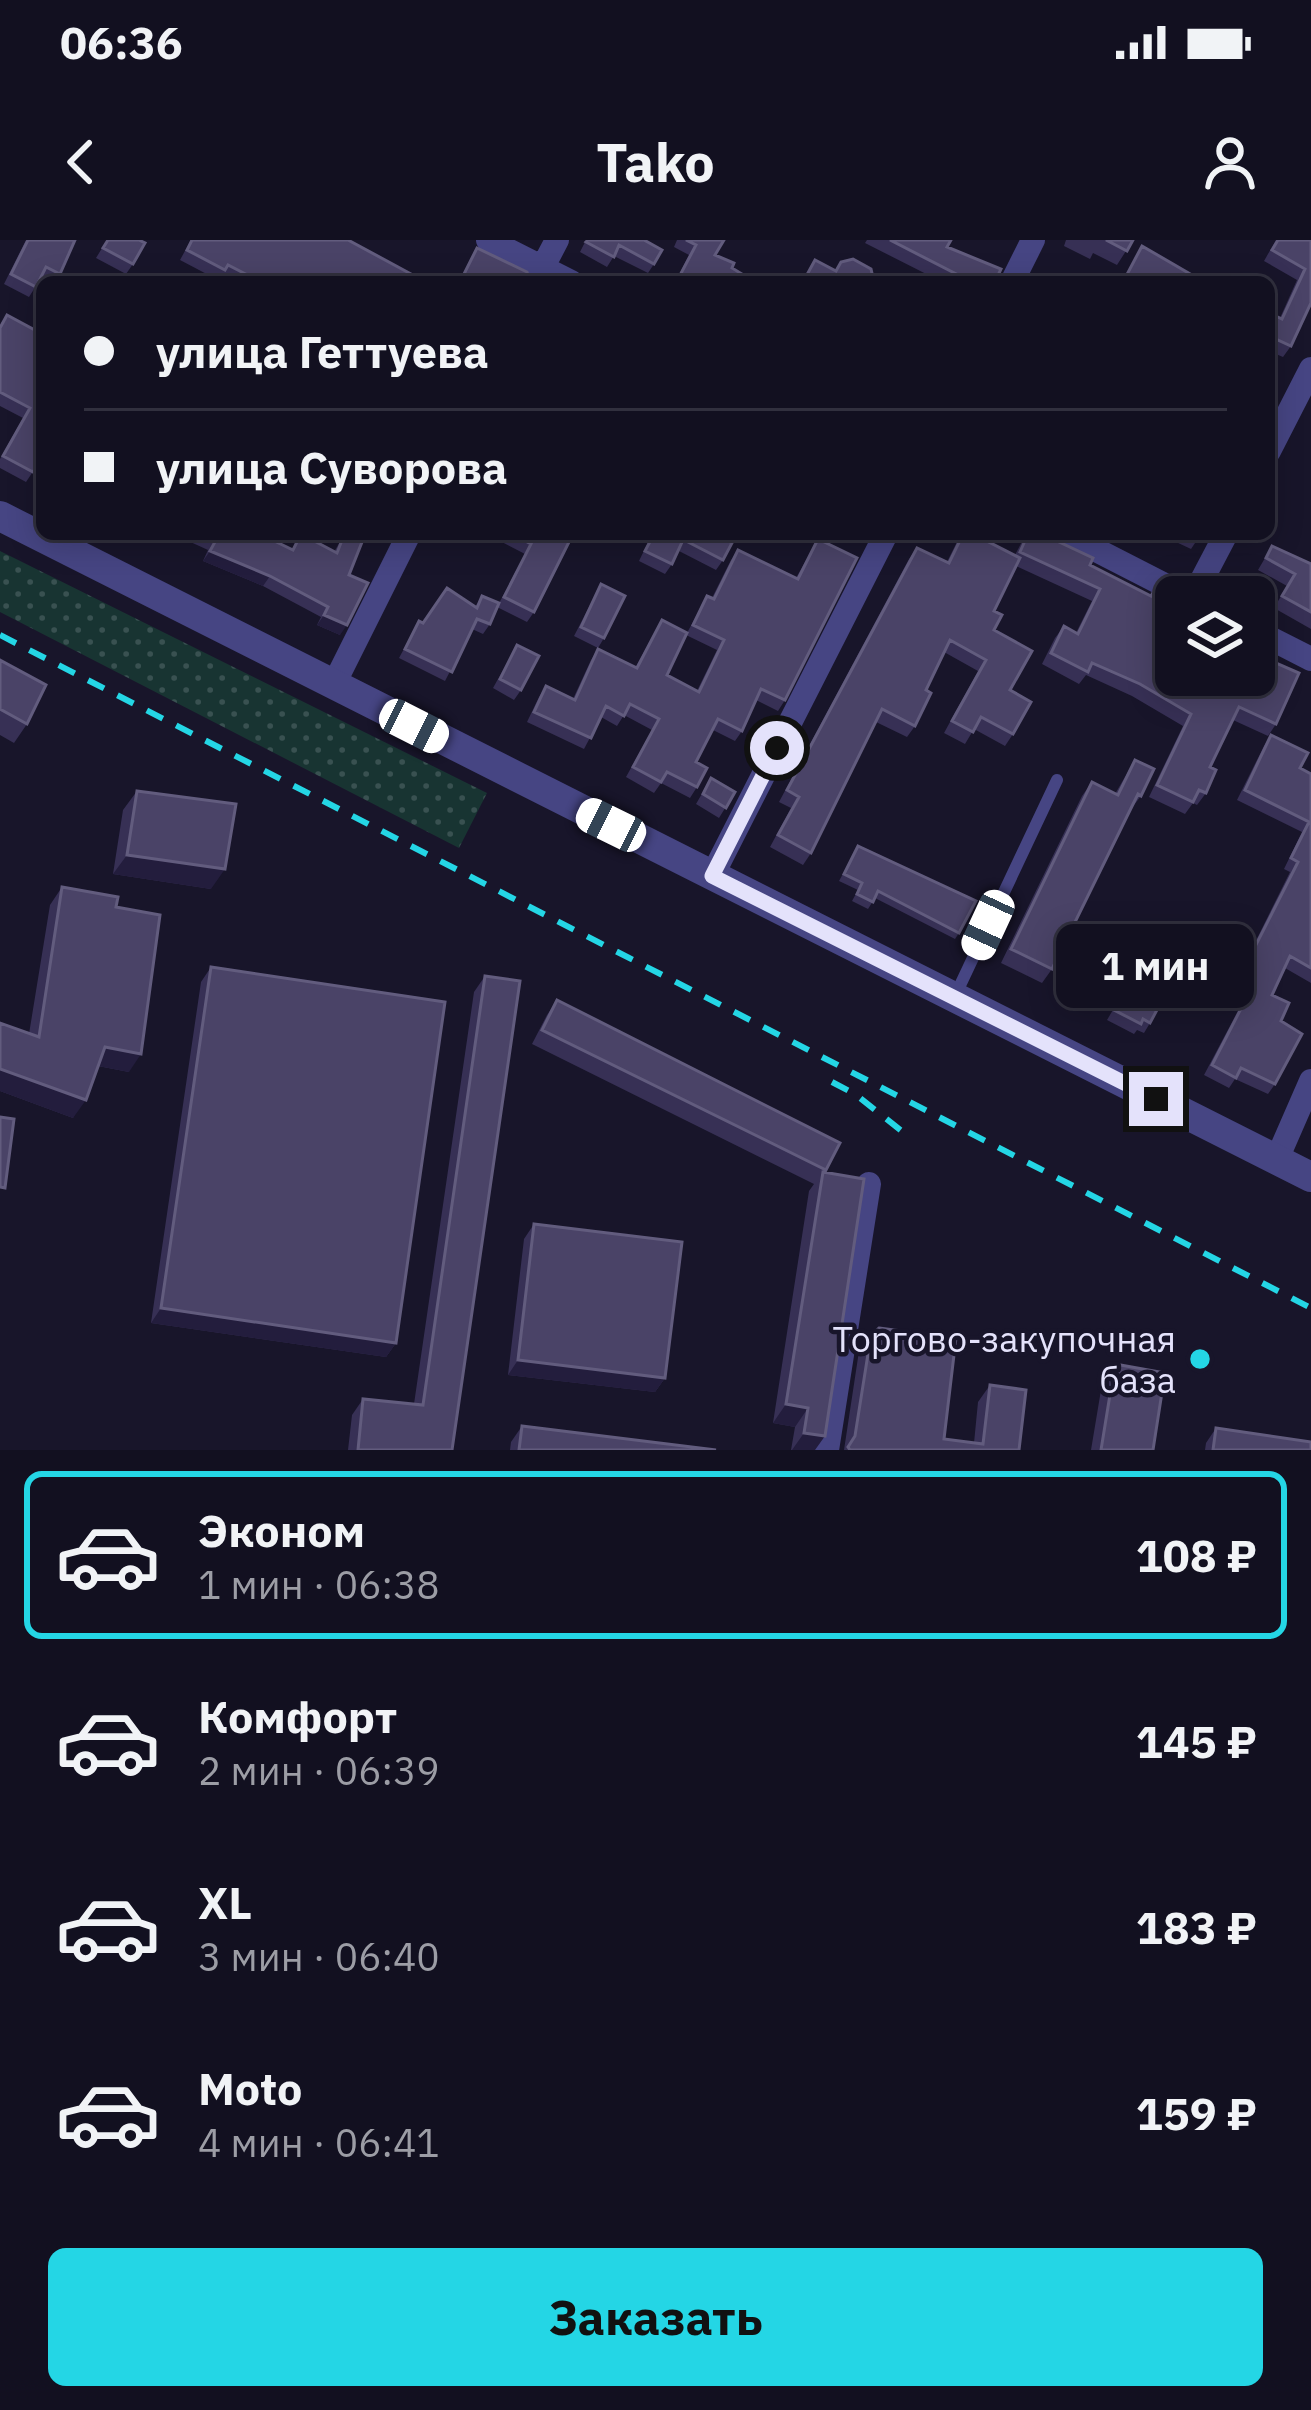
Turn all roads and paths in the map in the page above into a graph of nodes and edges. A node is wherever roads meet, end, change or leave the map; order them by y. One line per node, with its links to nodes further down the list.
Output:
1 (488, 240): 4 (street)
2 (557, 240): 4 (street)
3 (1033, 240): 5 (street)
4 (538, 275)
5 (1015, 276)
6 (1311, 370): 7 (street)
7 (1275, 439)
8 (0, 515): 9 (street)
9 (36, 533)
10 (49, 540): 19 (street)
11 (406, 540): 19 (street)
12 (883, 540): 21 (street)
13 (1077, 540): 16 (street)
14 (1223, 540): 15 (street)
15 (1203, 576)
16 (1155, 579)
17 (1275, 641): 18 (street)
18 (1311, 659)
19 (333, 686): 21 (street)
20 (1057, 780): 22 (lane)
21 (712, 876): 22 (street)
22 (955, 998): 24 (street)
23 (1311, 1081): 24 (street)
24 (1277, 1160): 25 (street)
25 (1311, 1177)
26 (869, 1184): 27 (street)
27 (827, 1450)

